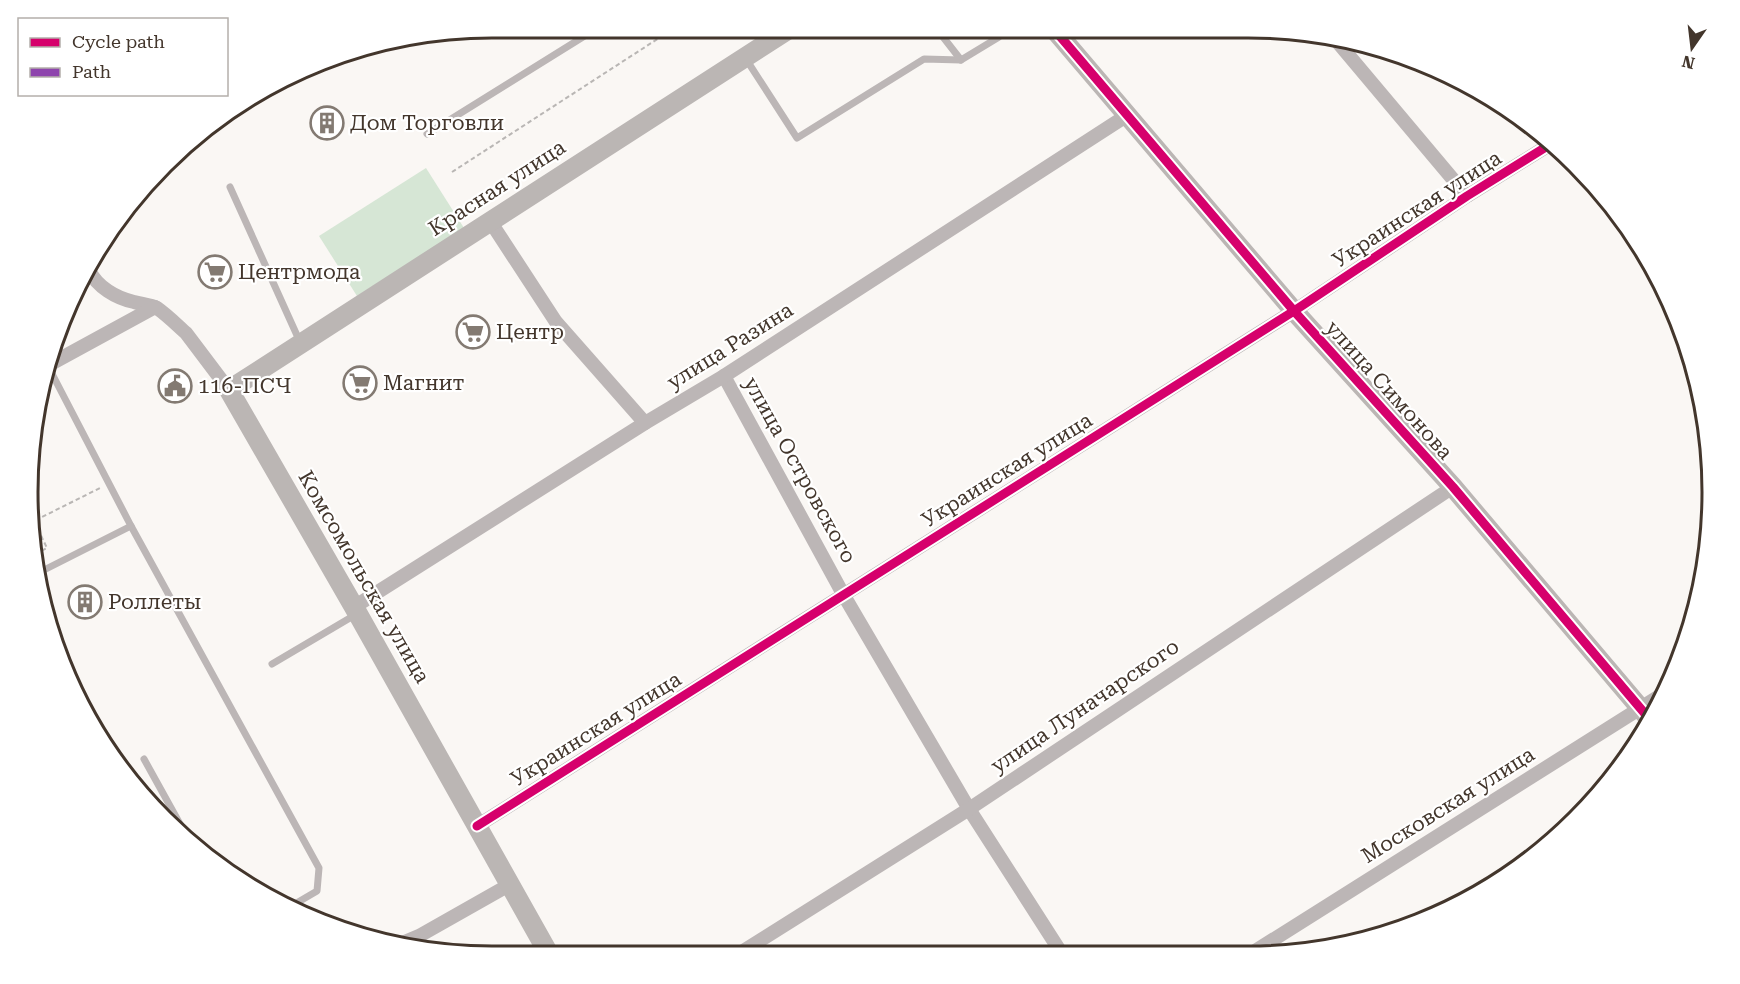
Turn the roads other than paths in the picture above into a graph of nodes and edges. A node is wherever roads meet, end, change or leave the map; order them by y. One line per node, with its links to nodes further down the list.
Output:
1 (581, 38): 10 (lane)
2 (774, 38): 7 (street, Красная улица)
3 (944, 38): 8 (lane)
4 (997, 38): 8 (lane)
5 (1061, 38): 9 (street, улица Симонова)
6 (1342, 47): 13 (street)
7 (744, 57): 8 (lane); 14 (street, Красная улица)
8 (961, 60)
9 (1126, 116): 17 (street, улица Симонова); 20 (street, улица Разина)
10 (427, 134)
11 (1545, 148): 13 (street, Украинская улица)
12 (230, 187): 18 (lane)
13 (1467, 196): 17 (street, Украинская улица)
14 (490, 221): 18 (street, Красная улица); 23 (street)
15 (92, 276): 16 (street, Комсомольская улица)
16 (155, 307): 19 (street); 22 (street, Комсомольская улица)
17 (1294, 311): 24 (street, улица Симонова); 27 (street, Украинская улица)
18 (301, 345): 22 (street, Красная улица)
19 (57, 361)
20 (724, 376): 23 (street, улица Разина); 27 (street, улица Островского)
21 (52, 378): 25 (lane)
22 (228, 390): 28 (street, Комсомольская улица)
23 (645, 423): 28 (street, улица Разина)
24 (1453, 487): 30 (street, улица Симонова); 33 (street, улица Луначарского)
25 (131, 526): 26 (lane); 37 (lane)
26 (44, 570)
27 (843, 594): 33 (street, улица Островского); 35 (street, Украинская улица)
28 (356, 610): 29 (lane); 35 (street, Комсомольская улица)
29 (272, 664)
30 (1645, 714)
31 (1643, 717): 42 (street, Московская улица)
32 (144, 759): 34 (lane)
33 (969, 809): 40 (street, улица Луначарского); 41 (street, улица Островского)
34 (170, 812)
35 (477, 826): 36 (street, Комсомольская улица)
36 (509, 885): 38 (street); 39 (street, Комсомольская улица)
37 (297, 903)
38 (411, 939)
39 (544, 946)
40 (751, 946)
41 (1057, 946)
42 (1264, 946)

